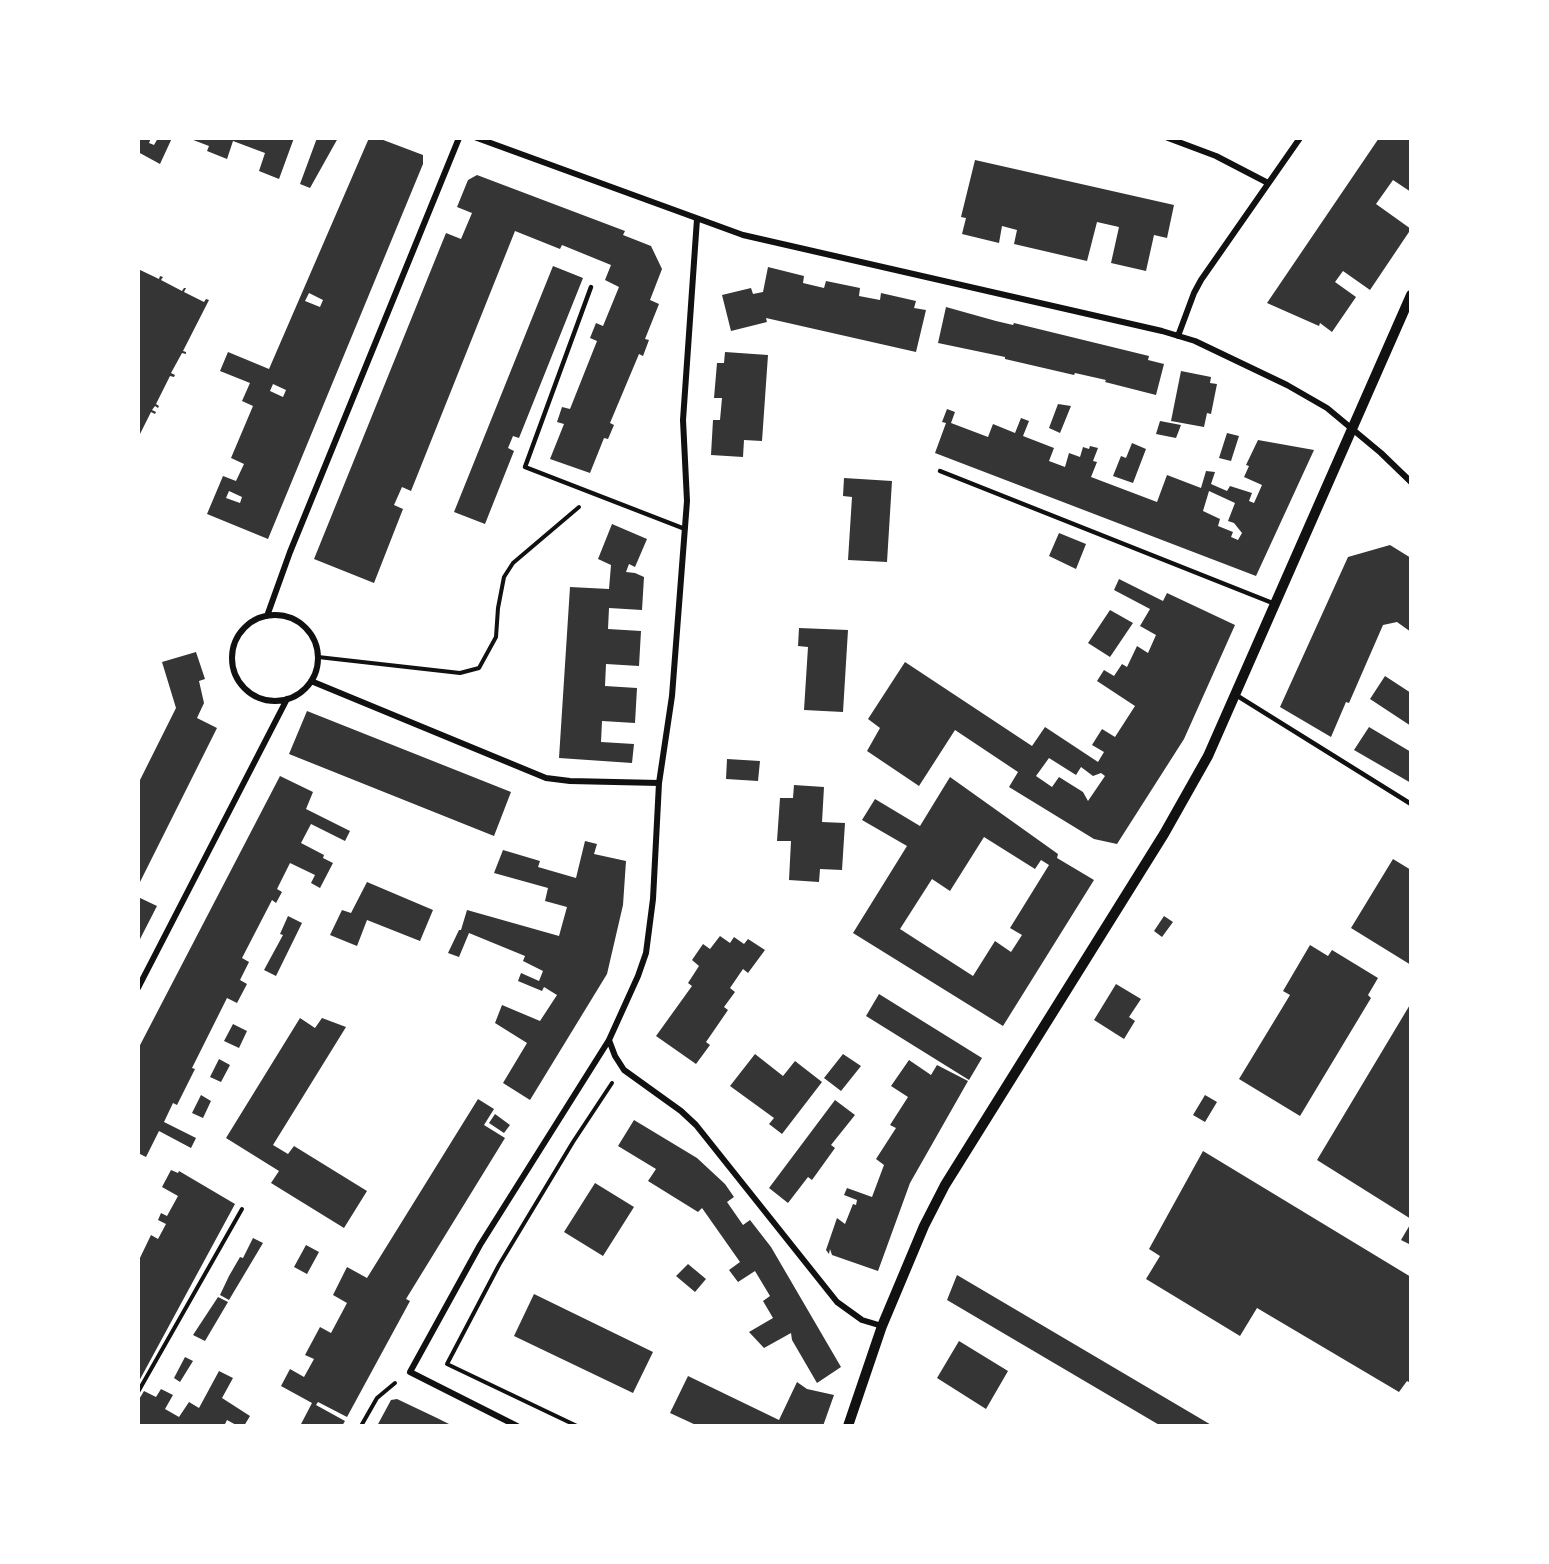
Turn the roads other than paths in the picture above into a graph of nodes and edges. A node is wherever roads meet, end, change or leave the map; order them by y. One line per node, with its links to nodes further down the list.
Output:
1 (459, 138): 15 (street)
2 (477, 138): 6 (street)
3 (1168, 138): 5 (street)
4 (1300, 138): 5 (street)
5 (1268, 183): 9 (street)
6 (697, 219): 9 (street); 13 (street)
7 (591, 287): 13 (lane)
8 (1411, 295): 10 (street)
9 (1178, 336): 10 (street)
10 (1353, 429): 12 (street); 14 (street)
11 (940, 471): 14 (lane)
12 (1411, 482)
13 (685, 529): 19 (street)
14 (1275, 604): 17 (street)
15 (267, 616): 16 (street); 18 (street)
16 (311, 681): 18 (street); 19 (street)
17 (1236, 695): 20 (lane); 23 (street)
18 (287, 699): 21 (street)
19 (659, 783): 22 (street)
20 (1411, 804)
21 (138, 988)
22 (609, 1040): 23 (street); 24 (street)
23 (882, 1326): 25 (street)
24 (517, 1426)
25 (848, 1426)

